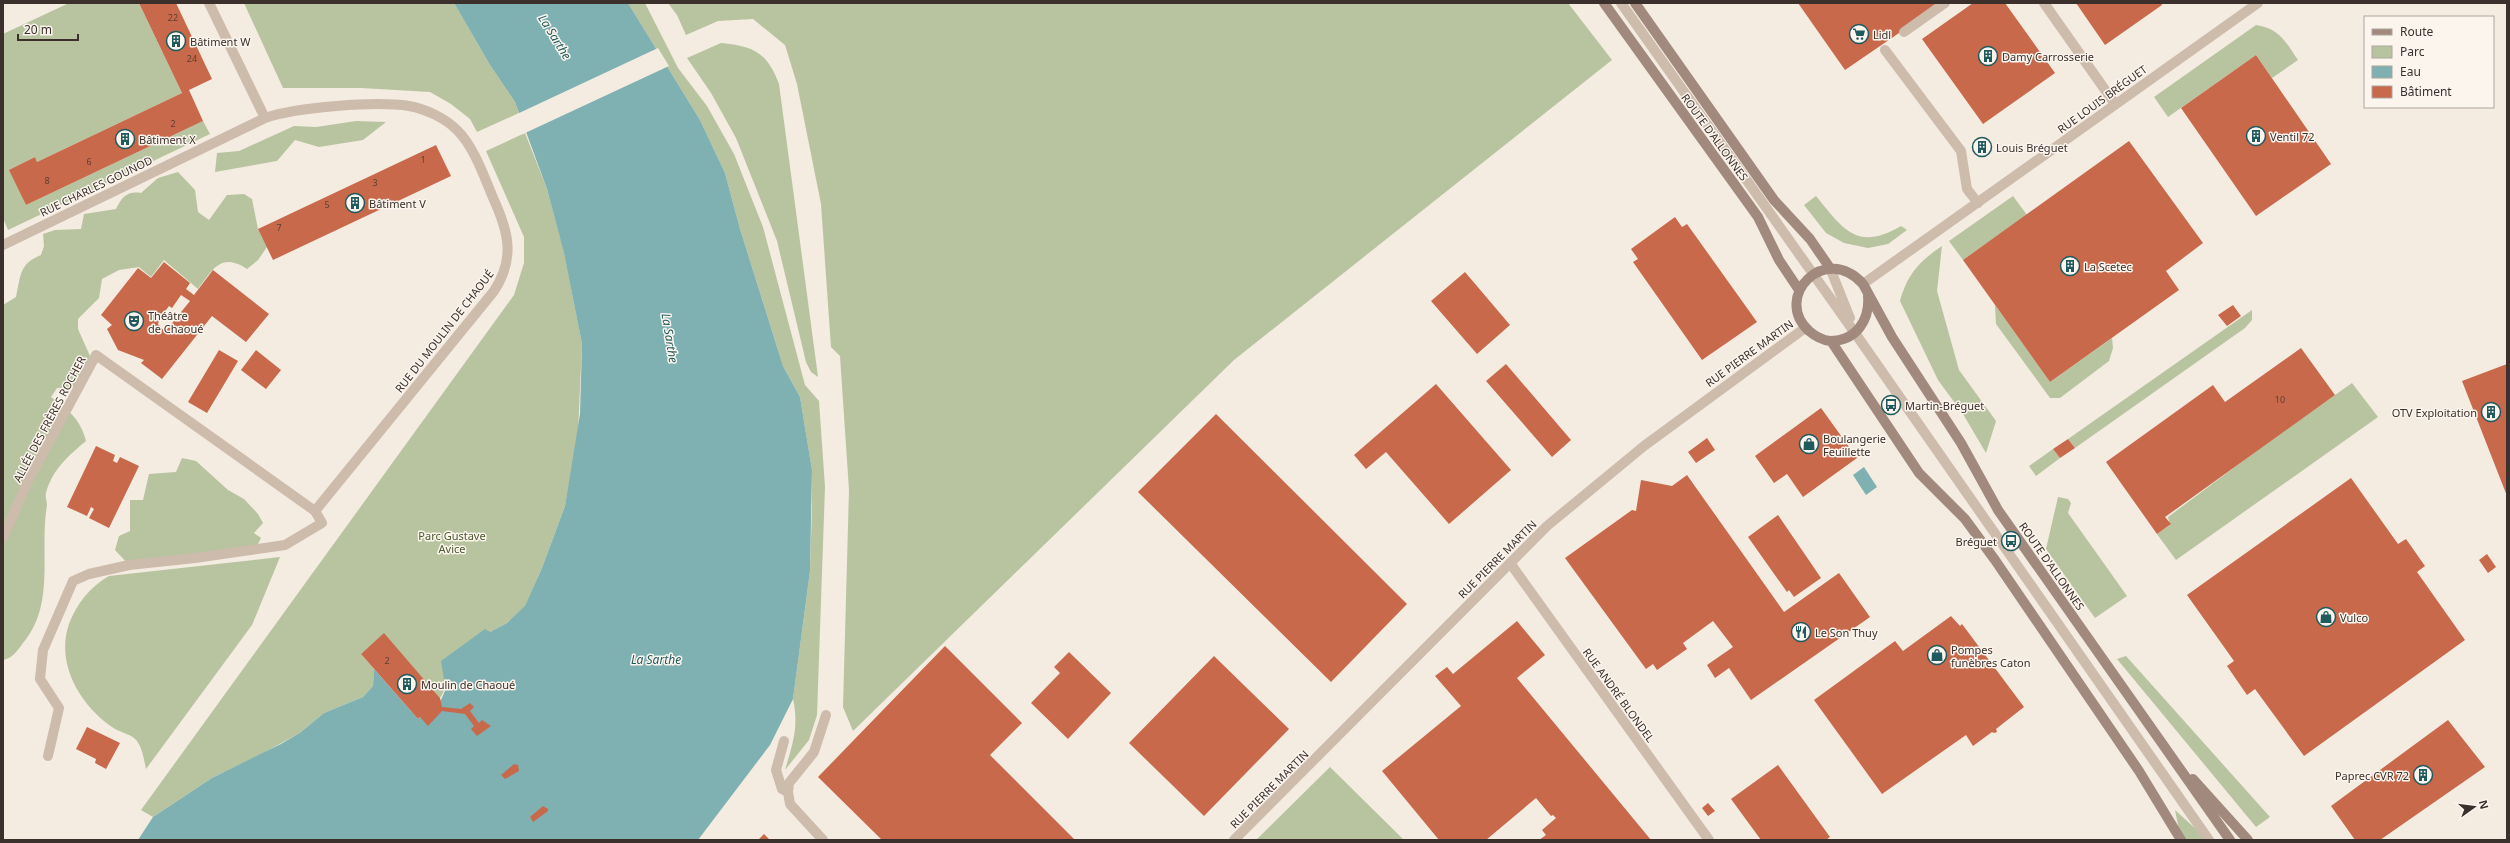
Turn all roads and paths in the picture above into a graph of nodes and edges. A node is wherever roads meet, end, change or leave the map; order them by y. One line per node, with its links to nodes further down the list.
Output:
1 (209, 3): 11 (street)
2 (1604, 3): 17 (main road, ROUTE D'ALLONNES)
3 (1621, 3): 15 (street)
4 (1635, 3): 14 (main road, ROUTE D'ALLONNES)
5 (1945, 3): 8 (street)
6 (2044, 3): 10 (street)
7 (2258, 3): 10 (street, RUE LOUIS BRÉGUET)
8 (1904, 32)
9 (1885, 50): 12 (street)
10 (2115, 104): 12 (street, RUE LOUIS BRÉGUET)
11 (265, 118): 13 (street, RUE CHARLES GOUNOD); 22 (street, RUE DU MOULIN DE CHAOUÉ)
12 (1978, 203): 16 (street, RUE LOUIS BRÉGUET)
13 (3, 245)
14 (1830, 268): 15 (main road); 16 (main road, ROUTE D'ALLONNES); 20 (street)
15 (1813, 274): 17 (main road); 20 (street)
16 (1862, 284): 18 (main road, ROUTE D'ALLONNES)
17 (1799, 290): 19 (main road)
18 (1868, 296): 20 (main road, ROUTE D'ALLONNES); 27 (main road, ROUTE D'ALLONNES)
19 (1805, 328): 21 (main road); 24 (street, RUE PIERRE MARTIN)
20 (1855, 333): 21 (main road); 34 (street)
21 (1831, 341): 33 (main road)
22 (315, 511): 23 (street, ALLÉE DES FRÈRES ROCHER); 28 (street)
23 (3, 538)
24 (1510, 563): 31 (street, RUE PIERRE MARTIN); 32 (street, RUE ANDRÉ BLONDEL)
25 (826, 715): 29 (street)
26 (784, 741): 29 (street)
27 (2167, 750): 35 (main road, ROUTE D'ALLONNES); 36 (main road)
28 (48, 756)
29 (788, 792): 30 (street)
30 (823, 840)
31 (1234, 840)
32 (1709, 840)
33 (2181, 840)
34 (2209, 840)
35 (2230, 840)
36 (2248, 840)

